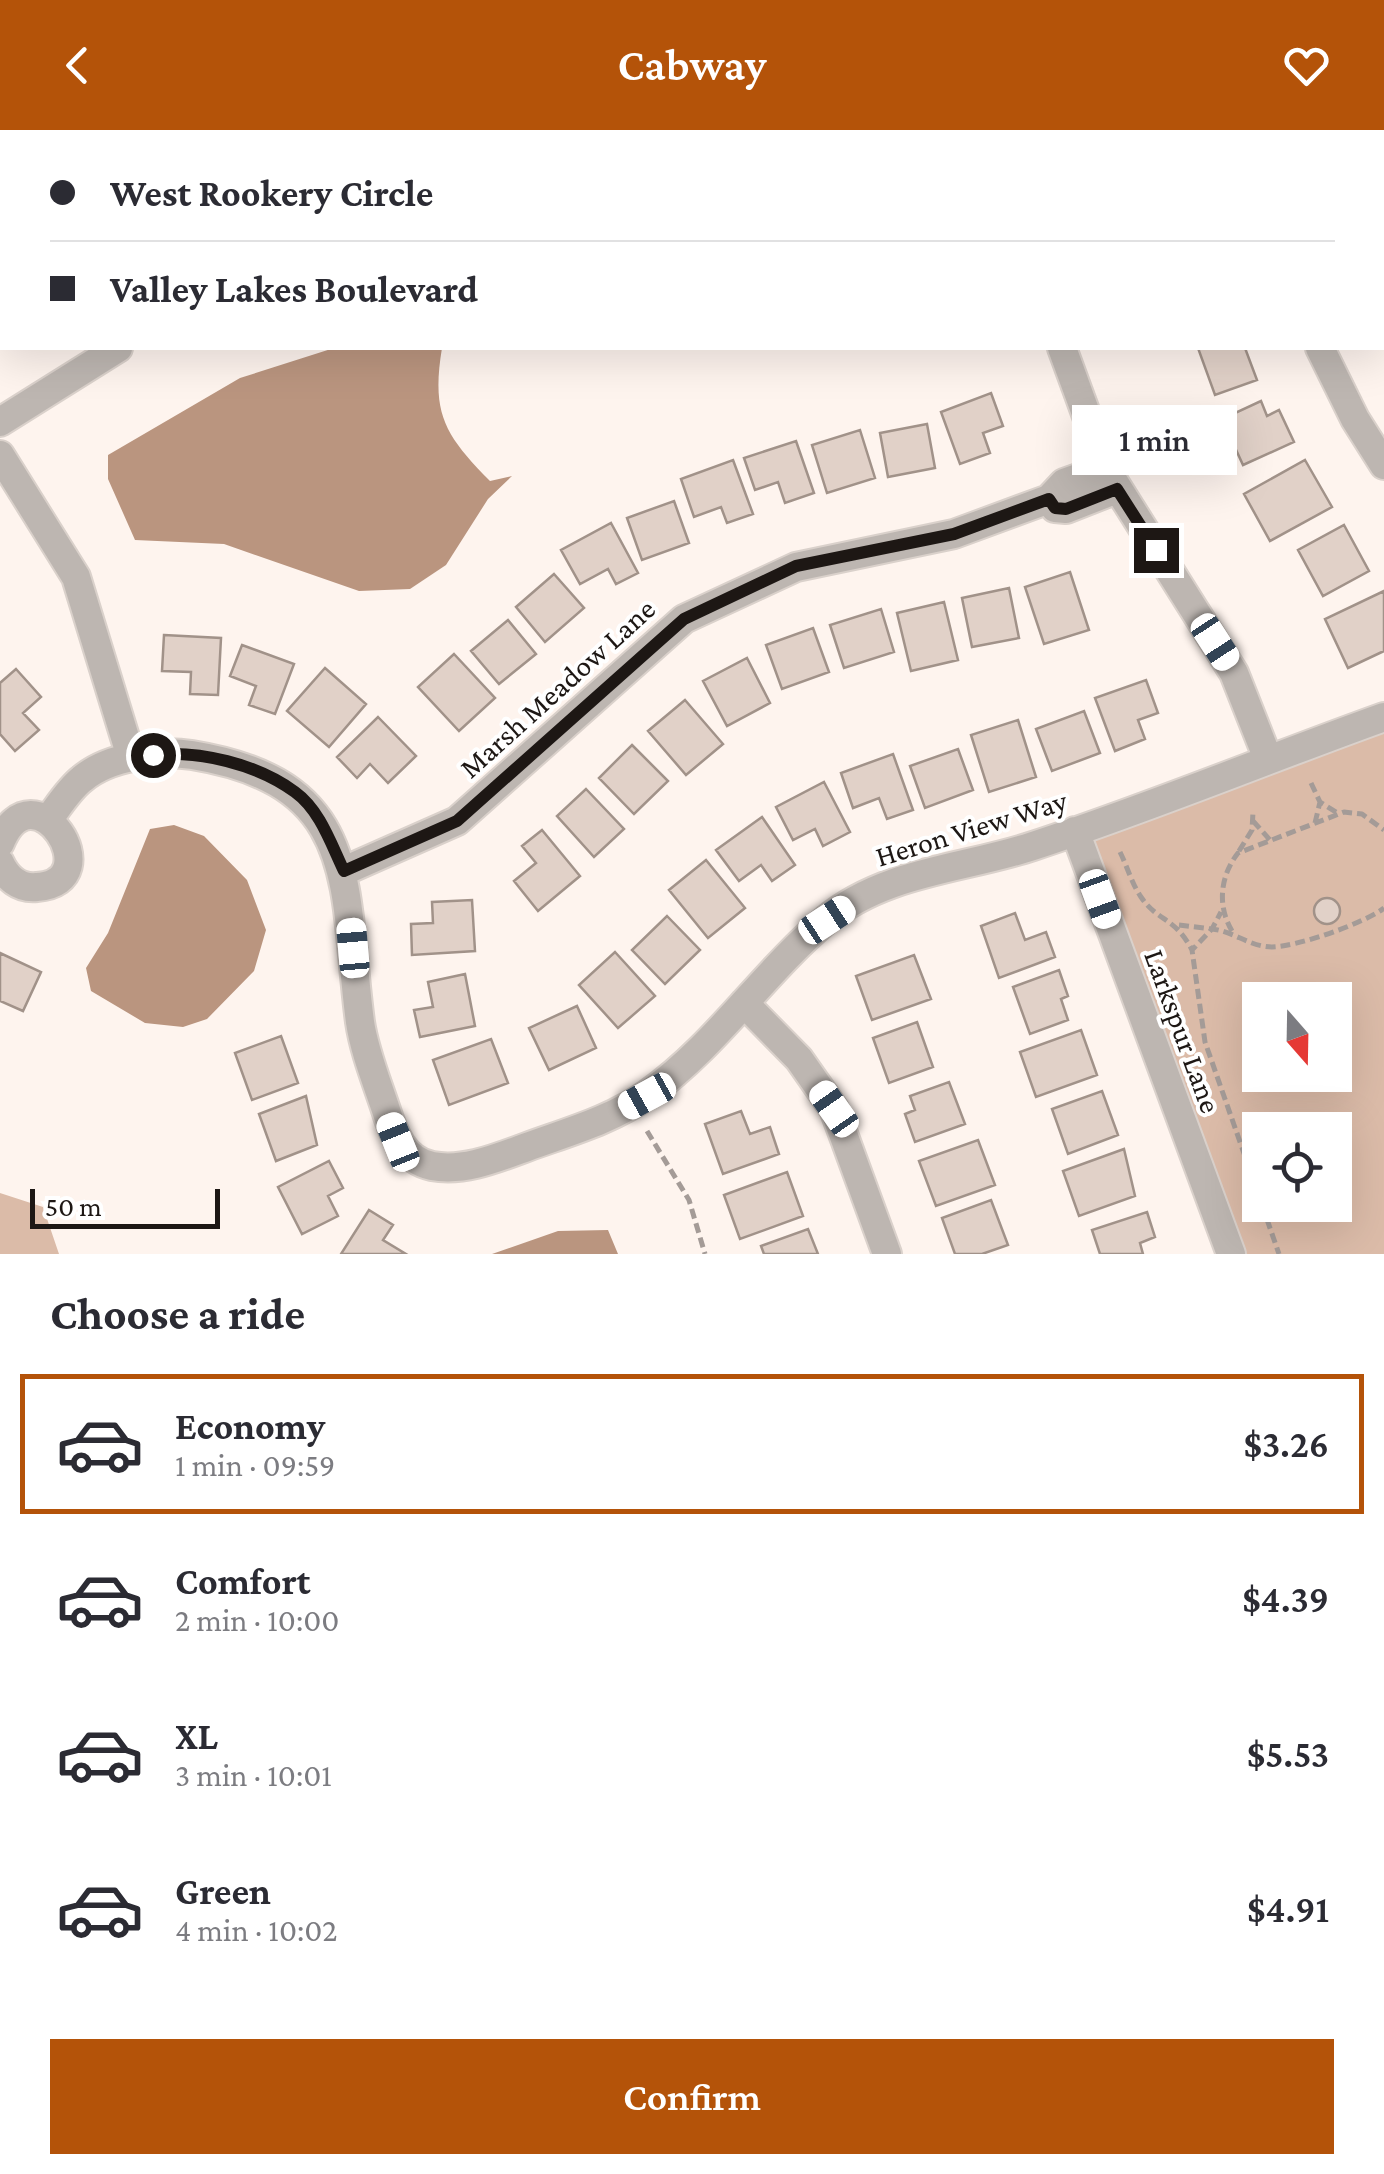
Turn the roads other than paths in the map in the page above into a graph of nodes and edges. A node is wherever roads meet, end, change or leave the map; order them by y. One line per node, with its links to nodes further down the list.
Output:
1 (115, 350): 4 (street)
2 (1063, 350): 7 (street)
3 (1321, 350): 6 (street)
4 (0, 422)
5 (0, 455): 9 (street)
6 (1384, 465)
7 (1112, 478): 10 (street); 15 (street, Marsh Meadow Lane)
8 (1384, 717): 10 (street, Heron View Way)
9 (131, 757): 11 (street, Heron View Way); 15 (street, Heron View Way)
10 (1268, 759): 12 (street, Heron View Way)
11 (48, 820): 13 (street); 14 (street)
12 (1075, 831): 16 (street, Heron View Way); 18 (street, Larkspur Lane)
13 (0, 843)
14 (0, 862)
15 (344, 871): 16 (street, Heron View Way)
16 (744, 1003): 17 (street)
17 (887, 1254)
18 (1230, 1254)

